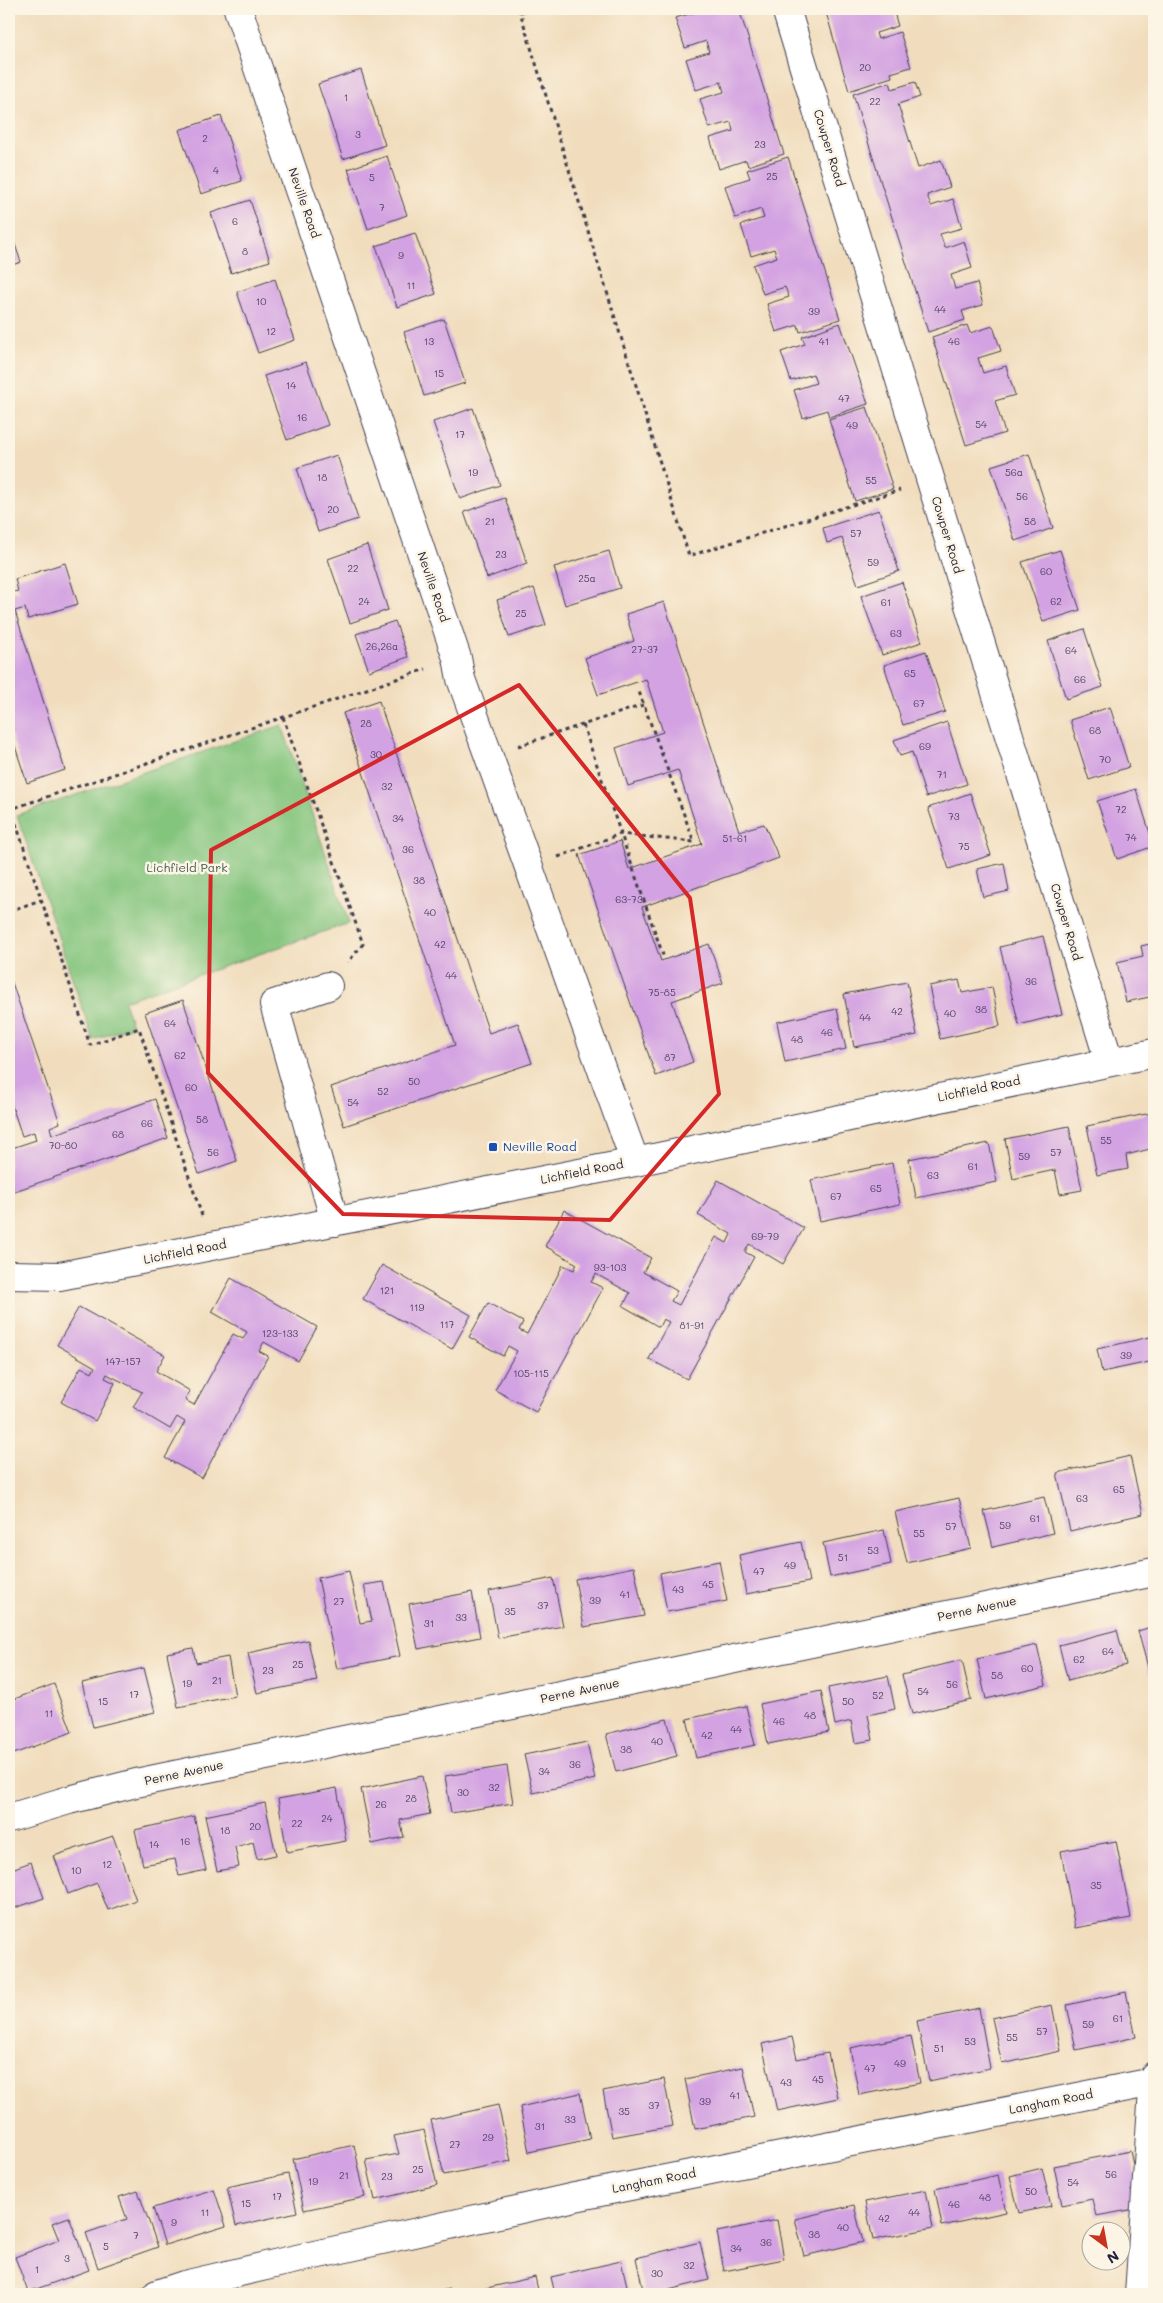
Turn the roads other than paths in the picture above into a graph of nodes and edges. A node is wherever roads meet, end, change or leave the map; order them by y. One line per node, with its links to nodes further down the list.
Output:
1 (238, 9): 6 (street, Neville Road)
2 (786, 9): 5 (street, Cowper Road)
3 (328, 986): 7 (street)
4 (1154, 1054): 5 (street, Lichfield Road)
5 (1109, 1062): 6 (street, Lichfield Road)
6 (636, 1162): 7 (street, Lichfield Road)
7 (335, 1222): 8 (street, Lichfield Road)
8 (9, 1275)
9 (1154, 1572): 10 (street, Perne Avenue)
10 (9, 1818)
11 (1154, 2079): 12 (street, Langham Road); 13 (street)
12 (157, 2294)
13 (1139, 2294)

